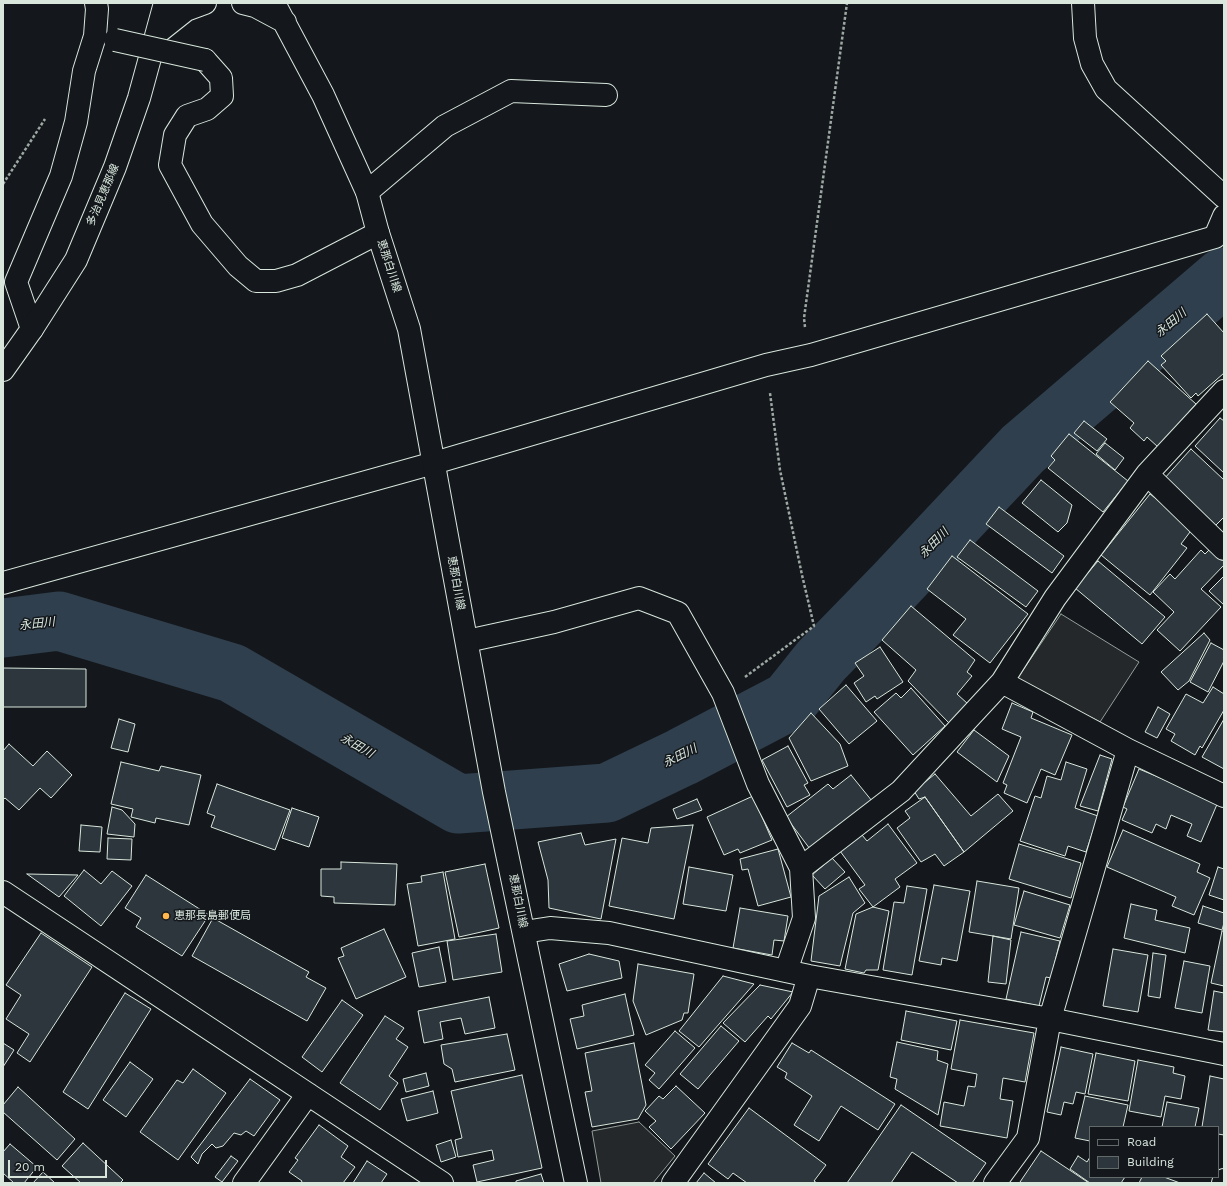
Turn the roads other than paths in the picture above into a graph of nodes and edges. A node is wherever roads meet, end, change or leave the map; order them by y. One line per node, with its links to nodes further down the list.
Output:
1 (96, 3): 9 (street)
2 (165, 3): 8 (street, 多治見恵那線)
3 (205, 3): 8 (street)
4 (243, 3): 7 (street)
5 (274, 3): 7 (street, 恵那白川線)
6 (1083, 3): 12 (street)
7 (285, 22): 11 (street, 恵那白川線)
8 (157, 33): 15 (street, 多治見恵那線)
9 (105, 38): 14 (street, bridge); 15 (street)
10 (606, 94): 11 (street)
11 (367, 192): 14 (street, 恵那白川線)
12 (1224, 197)
13 (1224, 216): 18 (street)
14 (378, 233): 18 (street, 恵那白川線)
15 (32, 329): 16 (street, 多治見恵那線)
16 (3, 370)
17 (1224, 391): 19 (street)
18 (434, 462): 21 (street); 22 (street, 恵那白川線)
19 (1147, 474): 20 (street); 23 (street)
20 (1224, 549)
21 (3, 583)
22 (467, 642): 26 (street); 28 (street, 恵那白川線)
23 (1002, 682): 24 (street); 26 (street)
24 (1128, 750): 25 (street); 31 (street)
25 (1224, 796)
26 (801, 868): 29 (street)
27 (3, 892): 33 (street)
28 (524, 932): 29 (street); 37 (street, 恵那白川線)
29 (786, 971): 30 (street)
30 (809, 976): 31 (street); 38 (street)
31 (1050, 1019): 32 (street); 39 (street)
32 (1224, 1054)
33 (308, 1094): 35 (street); 36 (street)
34 (1224, 1180): 40 (street)
35 (244, 1183)
36 (442, 1183)
37 (576, 1183)
38 (673, 1183)
39 (995, 1183)
40 (1223, 1183)

